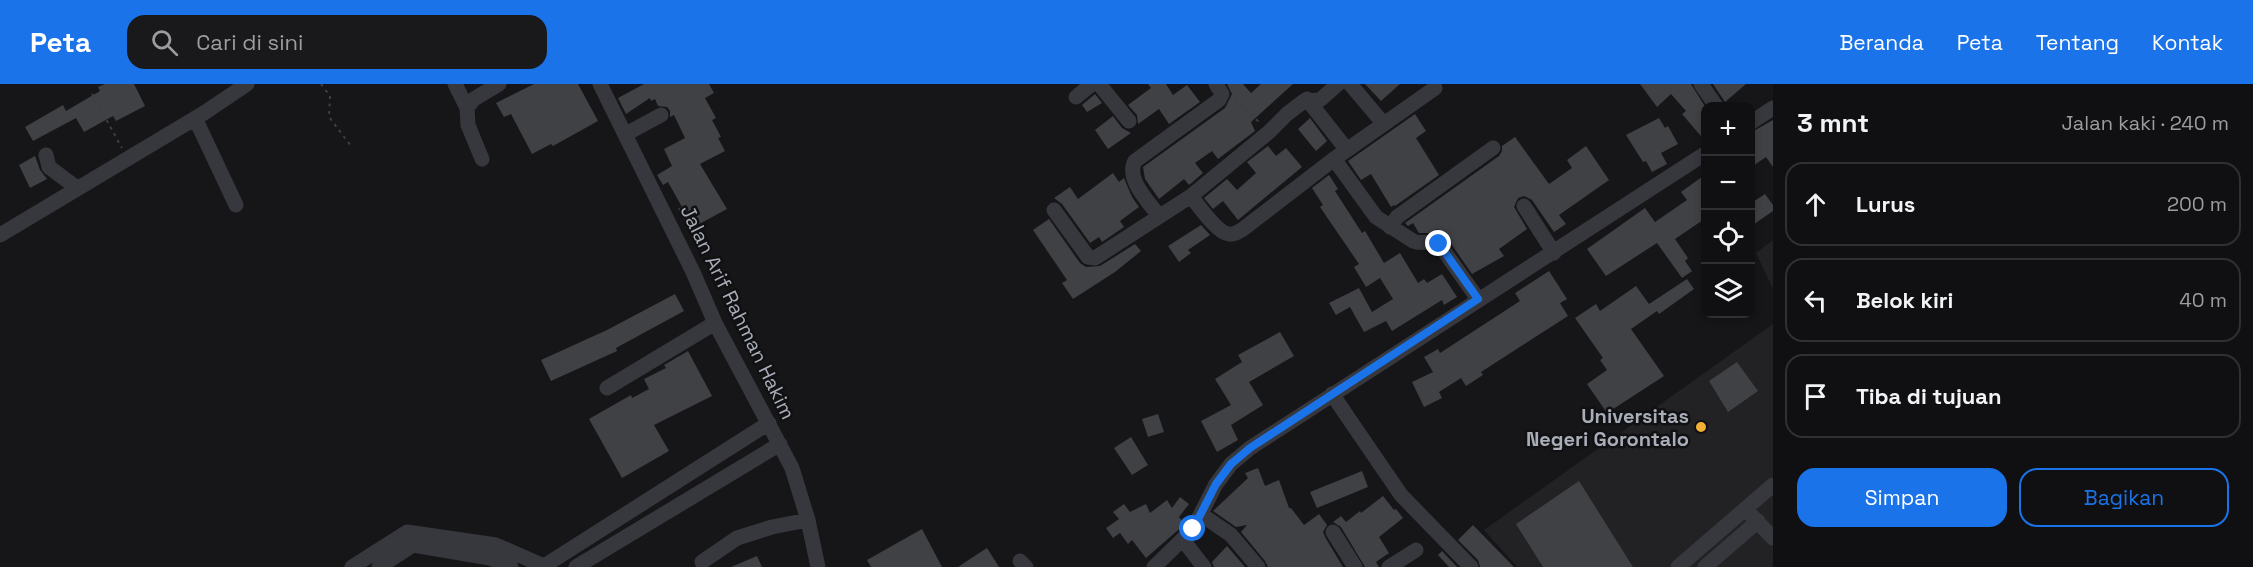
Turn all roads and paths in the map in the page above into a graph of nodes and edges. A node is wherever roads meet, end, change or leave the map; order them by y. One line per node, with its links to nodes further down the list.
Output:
1 (247, 84): 20 (street)
2 (321, 84): 26 (path)
3 (455, 84): 17 (street)
4 (499, 84): 17 (street)
5 (600, 84): 25 (street, Jalan Arif Rahman Hakim)
6 (1092, 84): 14 (street)
7 (1099, 84): 22 (street)
8 (1338, 84): 15 (street)
9 (1350, 84): 23 (street)
10 (1701, 84): 16 (street)
11 (1217, 85): 24 (path); 38 (street)
12 (1435, 88): 23 (street)
13 (92, 94): 31 (path)
14 (1076, 97)
15 (1307, 99): 24 (street); 28 (street)
16 (1713, 102)
17 (467, 108): 32 (street)
18 (1773, 108): 21 (street)
19 (661, 115): 25 (street)
20 (195, 118): 31 (street); 35 (street)
21 (1755, 120)
22 (1129, 121)
23 (1383, 123): 28 (street)
24 (1269, 132): 34 (street)
25 (626, 134): 43 (street, Jalan Arif Rahman Hakim)
26 (351, 146)
27 (1493, 148): 39 (street)
28 (1340, 154): 34 (street); 39 (street)
29 (46, 155): 33 (street)
30 (1701, 156): 41 (street)
31 (127, 159): 33 (street)
32 (482, 159)
33 (77, 188): 40 (street)
34 (1191, 196): 38 (street)
35 (236, 205)
36 (1524, 206): 41 (street)
37 (1054, 210): 38 (street)
38 (1159, 216)
39 (1390, 227): 42 (street)
40 (0, 235)
41 (1554, 253): 42 (street)
42 (1478, 299): 45 (street)
43 (716, 323): 44 (street); 46 (street, Jalan Arif Rahman Hakim)
44 (607, 388)
45 (1332, 394): 50 (street); 68 (street)
46 (769, 423): 47 (street, Jalan Arif Rahman Hakim); 59 (street)
47 (780, 444): 51 (street, Jalan Arif Rahman Hakim); 62 (street)
48 (1773, 485): 49 (street)
49 (1746, 510): 52 (street); 69 (street)
50 (1202, 515): 55 (street); 65 (street)
51 (808, 520): 57 (street); 58 (street, Jalan Arif Rahman Hakim)
52 (1758, 521): 54 (street); 70 (street)
53 (1333, 532): 66 (street)
54 (1773, 537)
55 (1183, 540): 63 (street); 64 (street)
56 (1416, 550): 67 (street)
57 (702, 561)
58 (813, 565)
59 (352, 567)
60 (379, 567): 61 (street)
61 (511, 567)
62 (576, 567)
63 (1154, 567)
64 (1204, 567)
65 (1258, 567)
66 (1355, 567)
67 (1389, 567)
68 (1471, 567)
69 (1678, 567)
70 (1705, 567)

